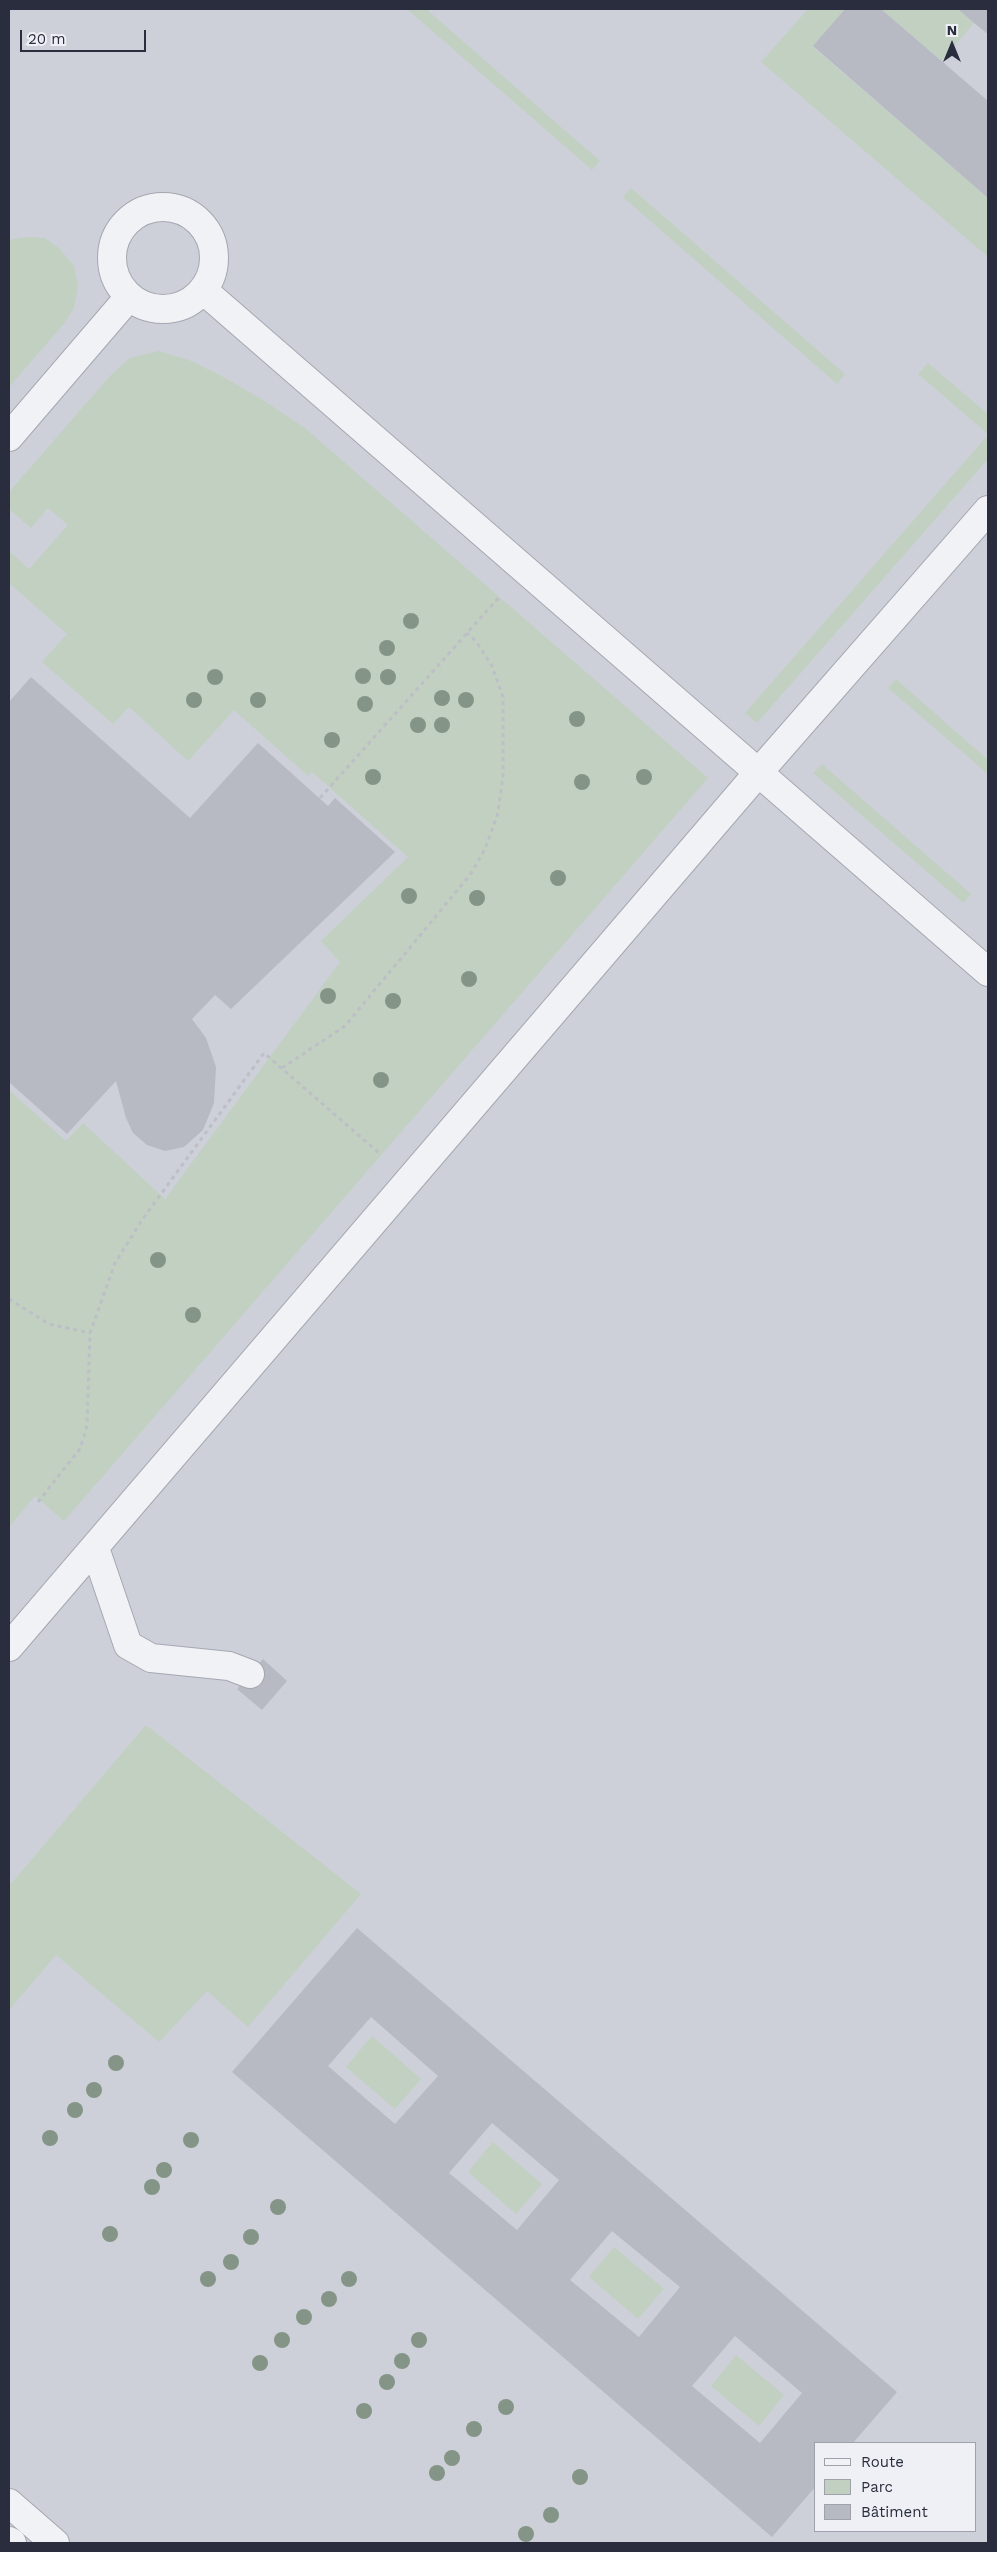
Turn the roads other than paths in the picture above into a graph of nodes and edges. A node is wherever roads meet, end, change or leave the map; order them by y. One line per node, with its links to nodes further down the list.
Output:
1 (203, 290): 2 (lane); 2 (lane); 5 (lane)
2 (129, 297): 3 (lane)
3 (9, 437)
4 (988, 510): 5 (lane)
5 (758, 774): 6 (lane); 7 (lane)
6 (988, 972)
7 (96, 1548): 8 (lane); 9 (lane)
8 (9, 1647)
9 (250, 1674)
10 (9, 2503): 13 (lane)
11 (9, 2541): 12 (lane)
12 (12, 2543)
13 (55, 2543)

